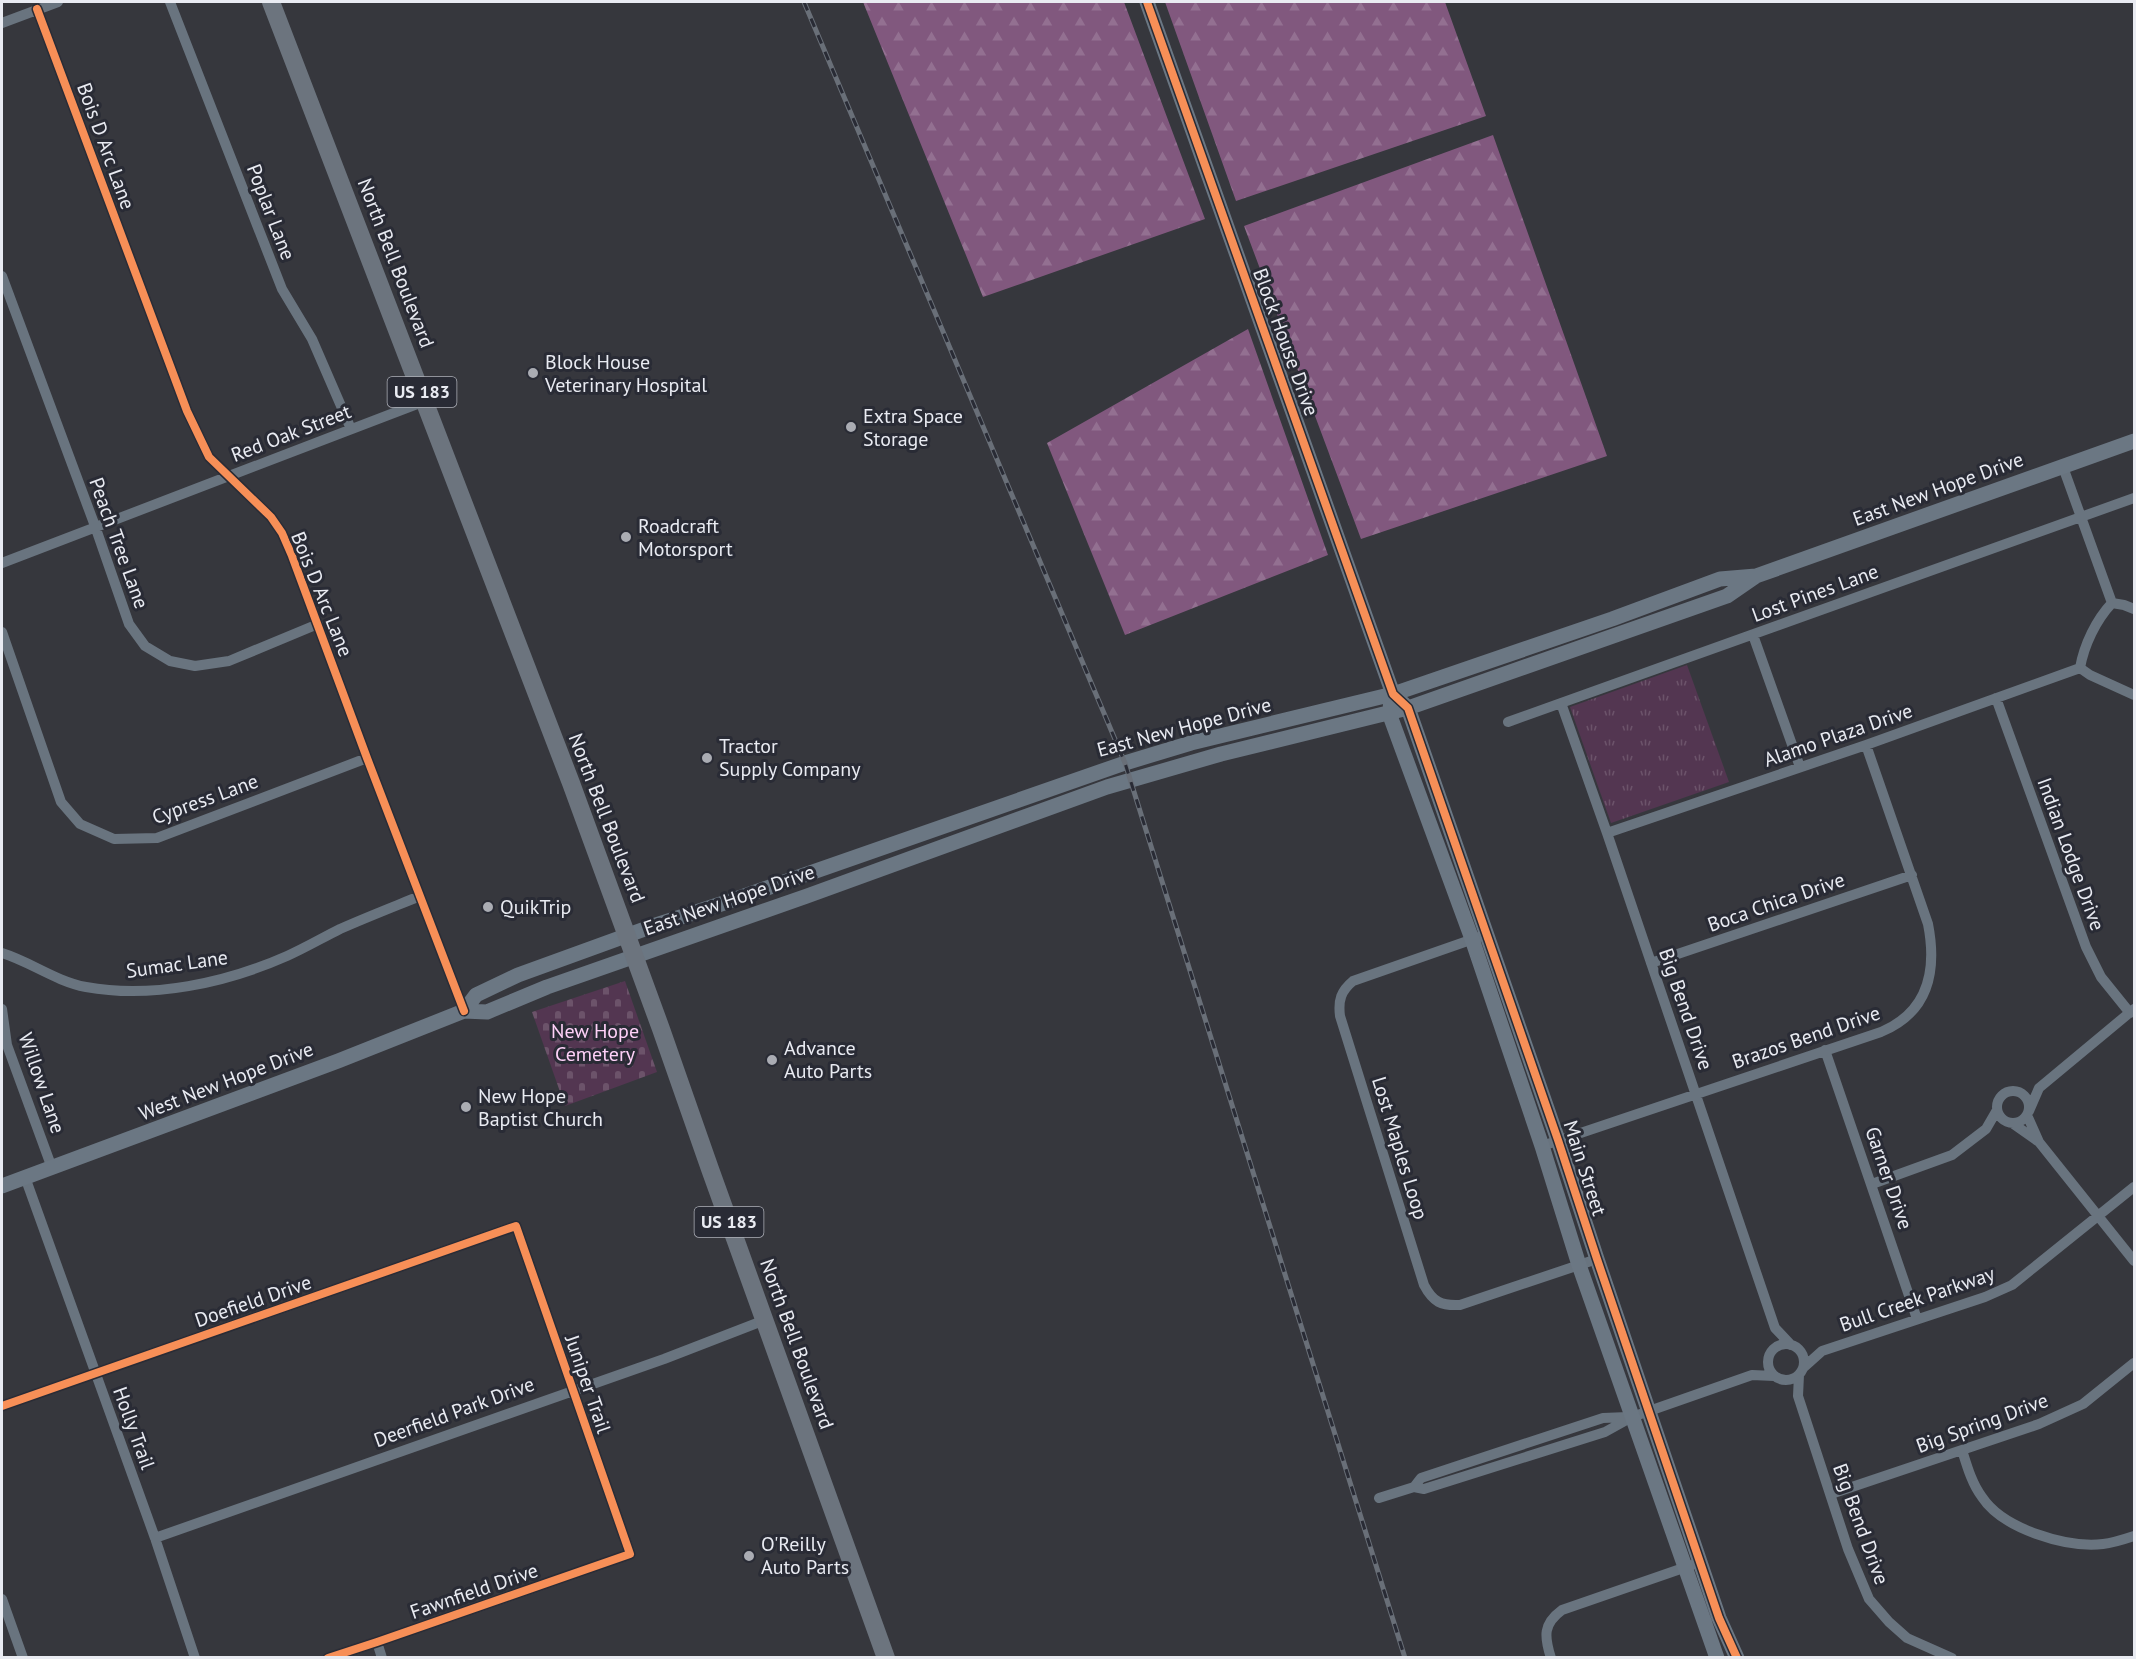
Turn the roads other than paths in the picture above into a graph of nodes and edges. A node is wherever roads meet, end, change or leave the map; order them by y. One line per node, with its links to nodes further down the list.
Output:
1 (58, 2): 5 (street)
2 (170, 2): 9 (street, Poplar Lane)
3 (271, 2): 8 (main road, North Bell Boulevard / US 183)
4 (1148, 2): 24 (main road, Block House Drive)
5 (38, 9): 6 (street); 12 (street, Bois D Arc Lane)
6 (2, 23)
7 (2, 276): 15 (street, Peach Tree Lane)
8 (425, 401): 9 (street, Red Oak Street); 37 (main road, North Bell Boulevard / US 183)
9 (351, 429): 12 (street, Red Oak Street)
10 (2134, 441): 11 (main road, East New Hope Drive)
11 (2063, 467): 14 (street); 17 (main road, East New Hope Drive)
12 (228, 476): 15 (street, Red Oak Street); 20 (street, Bois D Arc Lane)
13 (2134, 498): 14 (street, Lost Pines Lane)
14 (2081, 517): 18 (street); 22 (street, Lost Pines Lane)
15 (95, 526): 16 (street, Red Oak Street); 20 (street, Peach Tree Lane)
16 (2, 562)
17 (1756, 576): 24 (main road, East New Hope Drive); 28 (main road, East New Hope Drive)
18 (2112, 603): 19 (street); 23 (street)
19 (2134, 609)
20 (318, 624): 32 (street, Bois D Arc Lane)
21 (2, 632): 32 (street, Cypress Lane)
22 (1753, 635): 27 (street, Lost Pines Lane); 33 (street)
23 (2080, 668): 25 (street); 26 (street, Alamo Plaza Drive)
24 (1394, 694): 28 (main road, Main Street); 29 (main road); 37 (main road, East New Hope Drive)
25 (2134, 695)
26 (1996, 698): 31 (street, Alamo Plaza Drive); 45 (street, Indian Lodge Drive)
27 (1561, 703): 30 (street, Lost Pines Lane); 34 (street, Big Bend Drive)
28 (1408, 708): 29 (main road, East New Hope Drive); 38 (main road, Main Street)
29 (1389, 713): 39 (main road, Main Street); 41 (main road, East New Hope Drive)
30 (1508, 722)
31 (1866, 745): 33 (street, Alamo Plaza Drive); 35 (street, Brazos Bend Drive)
32 (367, 758): 36 (street, Bois D Arc Lane)
33 (1800, 767): 34 (street, Alamo Plaza Drive)
34 (1607, 833): 42 (street, Big Bend Drive)
35 (1912, 874): 42 (street, Boca Chica Drive); 46 (street, Brazos Bend Drive)
36 (420, 896): 40 (street, Sumac Lane); 44 (street, Bois D Arc Lane)
37 (627, 935): 41 (main road, North Bell Boulevard / US 183); 44 (main road, West New Hope Drive)
38 (1488, 935): 39 (street, Lost Maples Loop); 54 (main road, Main Street)
39 (1472, 939): 56 (main road, Main Street); 66 (street, Lost Maples Loop)
40 (2, 953)
41 (634, 955): 44 (main road, West New Hope Drive); 68 (main road, North Bell Boulevard / US 183)
42 (1651, 963): 49 (street, Big Bend Drive)
43 (2, 1009): 57 (street, Willow Lane)
44 (464, 1011): 57 (main road, West New Hope Drive)
45 (2132, 1011): 47 (street)
46 (1825, 1050): 49 (street, Brazos Bend Drive); 59 (street, Garner Drive)
47 (2039, 1088): 48 (street); 51 (street)
48 (2015, 1090): 50 (street); 51 (street)
49 (1695, 1095): 54 (street, Brazos Bend Drive); 69 (street, Big Bend Drive)
50 (1997, 1110): 52 (street); 53 (street)
51 (2028, 1113): 52 (street); 55 (street)
52 (2011, 1123): 53 (street); 55 (street)
53 (1986, 1129): 59 (street)
54 (1558, 1140): 56 (street, Brazos Bend Drive); 64 (main road, Main Street)
55 (2039, 1142): 62 (street)
56 (1542, 1146): 66 (main road, Main Street)
57 (52, 1168): 58 (main road, West New Hope Drive)
58 (25, 1178): 60 (main road, West New Hope Drive); 75 (street, Holly Trail)
59 (1872, 1184): 67 (street, Garner Drive)
60 (2, 1186)
61 (2134, 1187): 62 (street, Bull Creek Parkway)
62 (2099, 1217): 65 (street); 67 (street, Bull Creek Parkway)
63 (516, 1226): 75 (street, Doefield Drive); 78 (street, Juniper Trail)
64 (1596, 1259): 66 (street, Lost Maples Loop); 81 (main road, Main Street)
65 (2134, 1261)
66 (1579, 1265): 82 (main road, Main Street)
67 (1917, 1319): 71 (street, Bull Creek Parkway)
68 (765, 1320): 78 (street, Deerfield Park Drive); 97 (main road, North Bell Boulevard / US 183)
69 (1775, 1328): 70 (street, Big Bend Drive); 72 (street, Big Bend Drive)
70 (1793, 1346): 71 (street, Bull Creek Parkway); 72 (street); 74 (street)
71 (1822, 1351): 74 (street, Bull Creek Parkway)
72 (1770, 1354): 76 (street); 77 (street)
73 (2134, 1363): 83 (street, Big Spring Drive)
74 (1801, 1372): 77 (street); 79 (street, Big Bend Drive)
75 (96, 1373): 80 (street, Doefield Drive); 87 (street, Holly Trail)
76 (1752, 1375): 77 (street); 81 (street)
77 (1778, 1378): 79 (street, Big Bend Drive)
78 (573, 1390): 87 (street, Deerfield Park Drive); 88 (street, Juniper Trail)
79 (1798, 1396): 84 (street, Big Bend Drive)
80 (2, 1406)
81 (1649, 1411): 82 (street); 89 (main road, Main Street)
82 (1632, 1417): 85 (street); 90 (main road, Main Street)
83 (1962, 1450): 84 (street, Big Spring Drive); 86 (street)
84 (1831, 1494): 101 (street, Big Bend Drive)
85 (1379, 1498)
86 (2134, 1536)
87 (155, 1538): 94 (street, Holly Trail)
88 (630, 1554): 92 (street, Fawnfield Drive)
89 (1701, 1562): 90 (street); 100 (main road, Main Street)
90 (1684, 1568): 98 (street); 99 (main road, Main Street)
91 (2, 1599): 93 (street)
92 (377, 1642): 95 (street, Fawnfield Drive); 96 (street)
93 (22, 1658)
94 (195, 1658)
95 (328, 1658)
96 (382, 1658)
97 (886, 1658)
98 (1551, 1658)
99 (1717, 1658)
100 (1737, 1658)
101 (1952, 1658)

